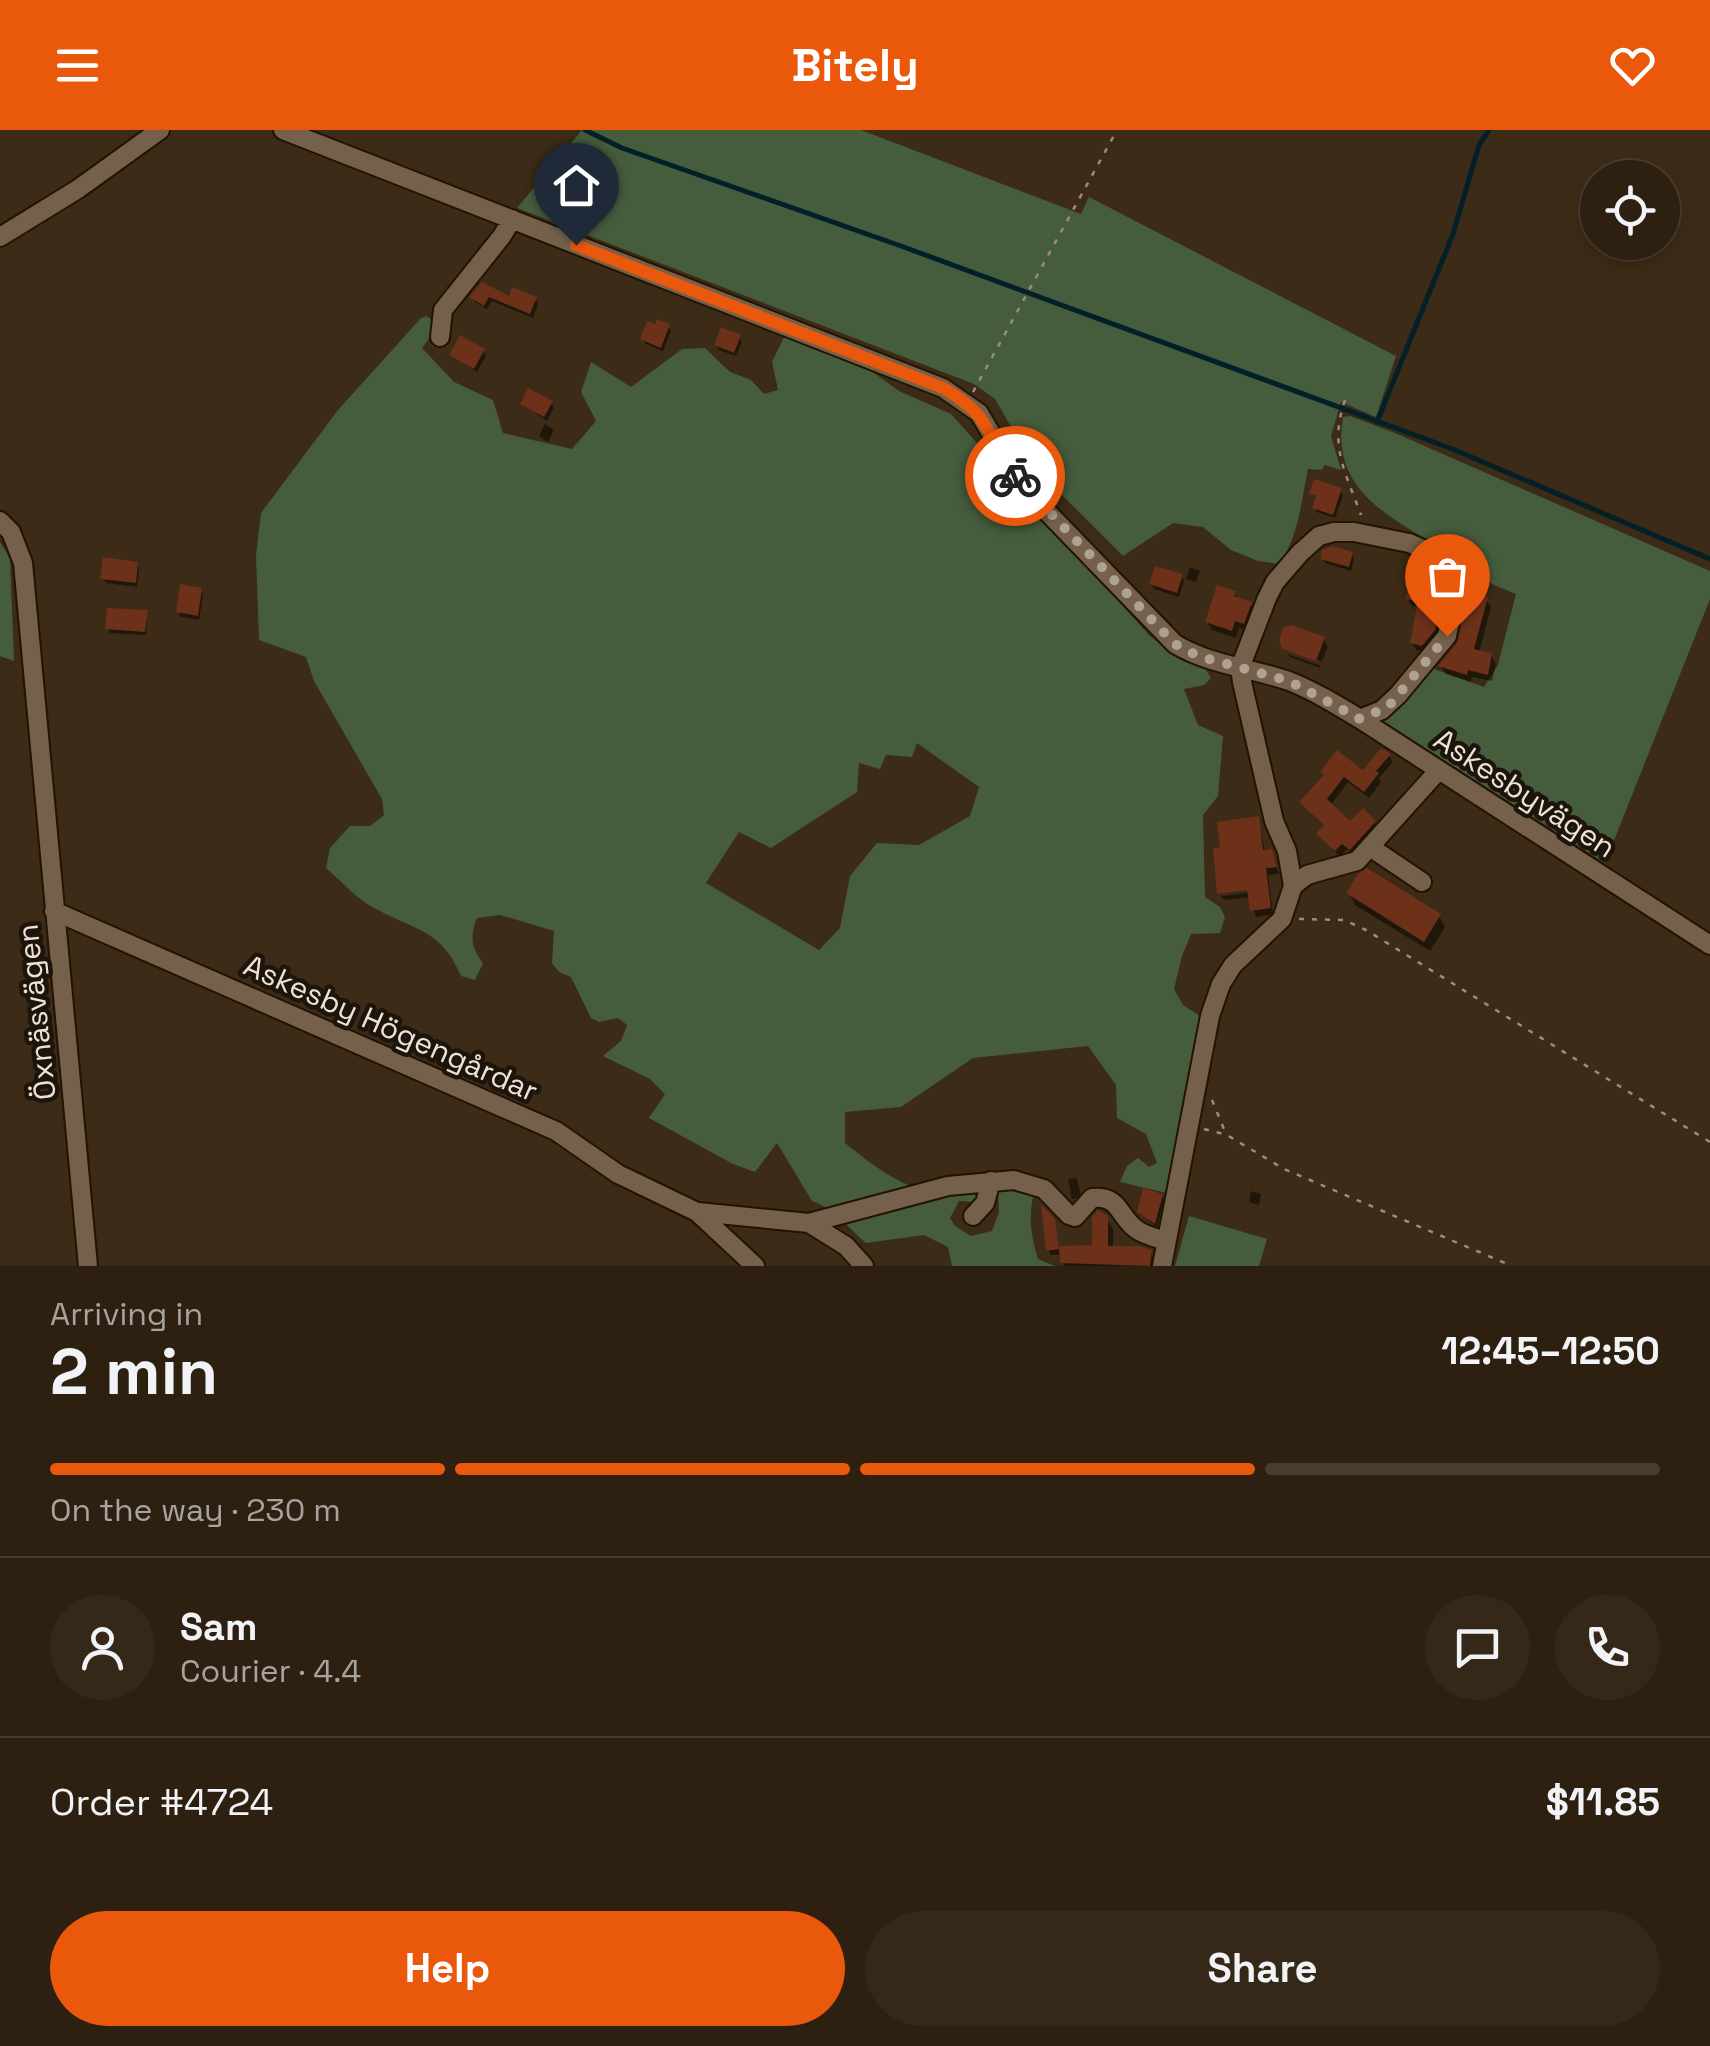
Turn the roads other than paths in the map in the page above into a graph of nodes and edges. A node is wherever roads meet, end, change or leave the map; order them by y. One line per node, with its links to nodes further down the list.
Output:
1 (160, 130): 4 (street)
2 (283, 130): 3 (street, Askesbyvägen)
3 (512, 219): 5 (street); 7 (street, Askesbyvägen)
4 (0, 237)
5 (440, 337)
6 (0, 521): 13 (street, Öxnäsvägen)
7 (1240, 668): 8 (street, Askesbyvägen); 8 (street); 12 (street)
8 (1360, 719): 9 (street, Askesbyvägen)
9 (1438, 771): 10 (street); 14 (street, Askesbyvägen)
10 (1370, 847): 11 (street); 12 (street)
11 (1422, 882)
12 (1293, 886): 19 (street)
13 (54, 910): 16 (street, Askesby Högengårdar); 20 (street, Öxnäsvägen)
14 (1710, 945)
15 (991, 1181): 17 (street); 18 (street, Askesby Högengårdar); 19 (street, Askesby Högengårdar)
16 (698, 1212): 18 (street, Askesby Högengårdar); 21 (street, Askesby Högengårdar)
17 (974, 1216)
18 (808, 1223): 22 (street, Askesby Högengårdar)
19 (1166, 1241): 23 (street)
20 (88, 1266)
21 (755, 1266)
22 (864, 1266)
23 (1162, 1266)

